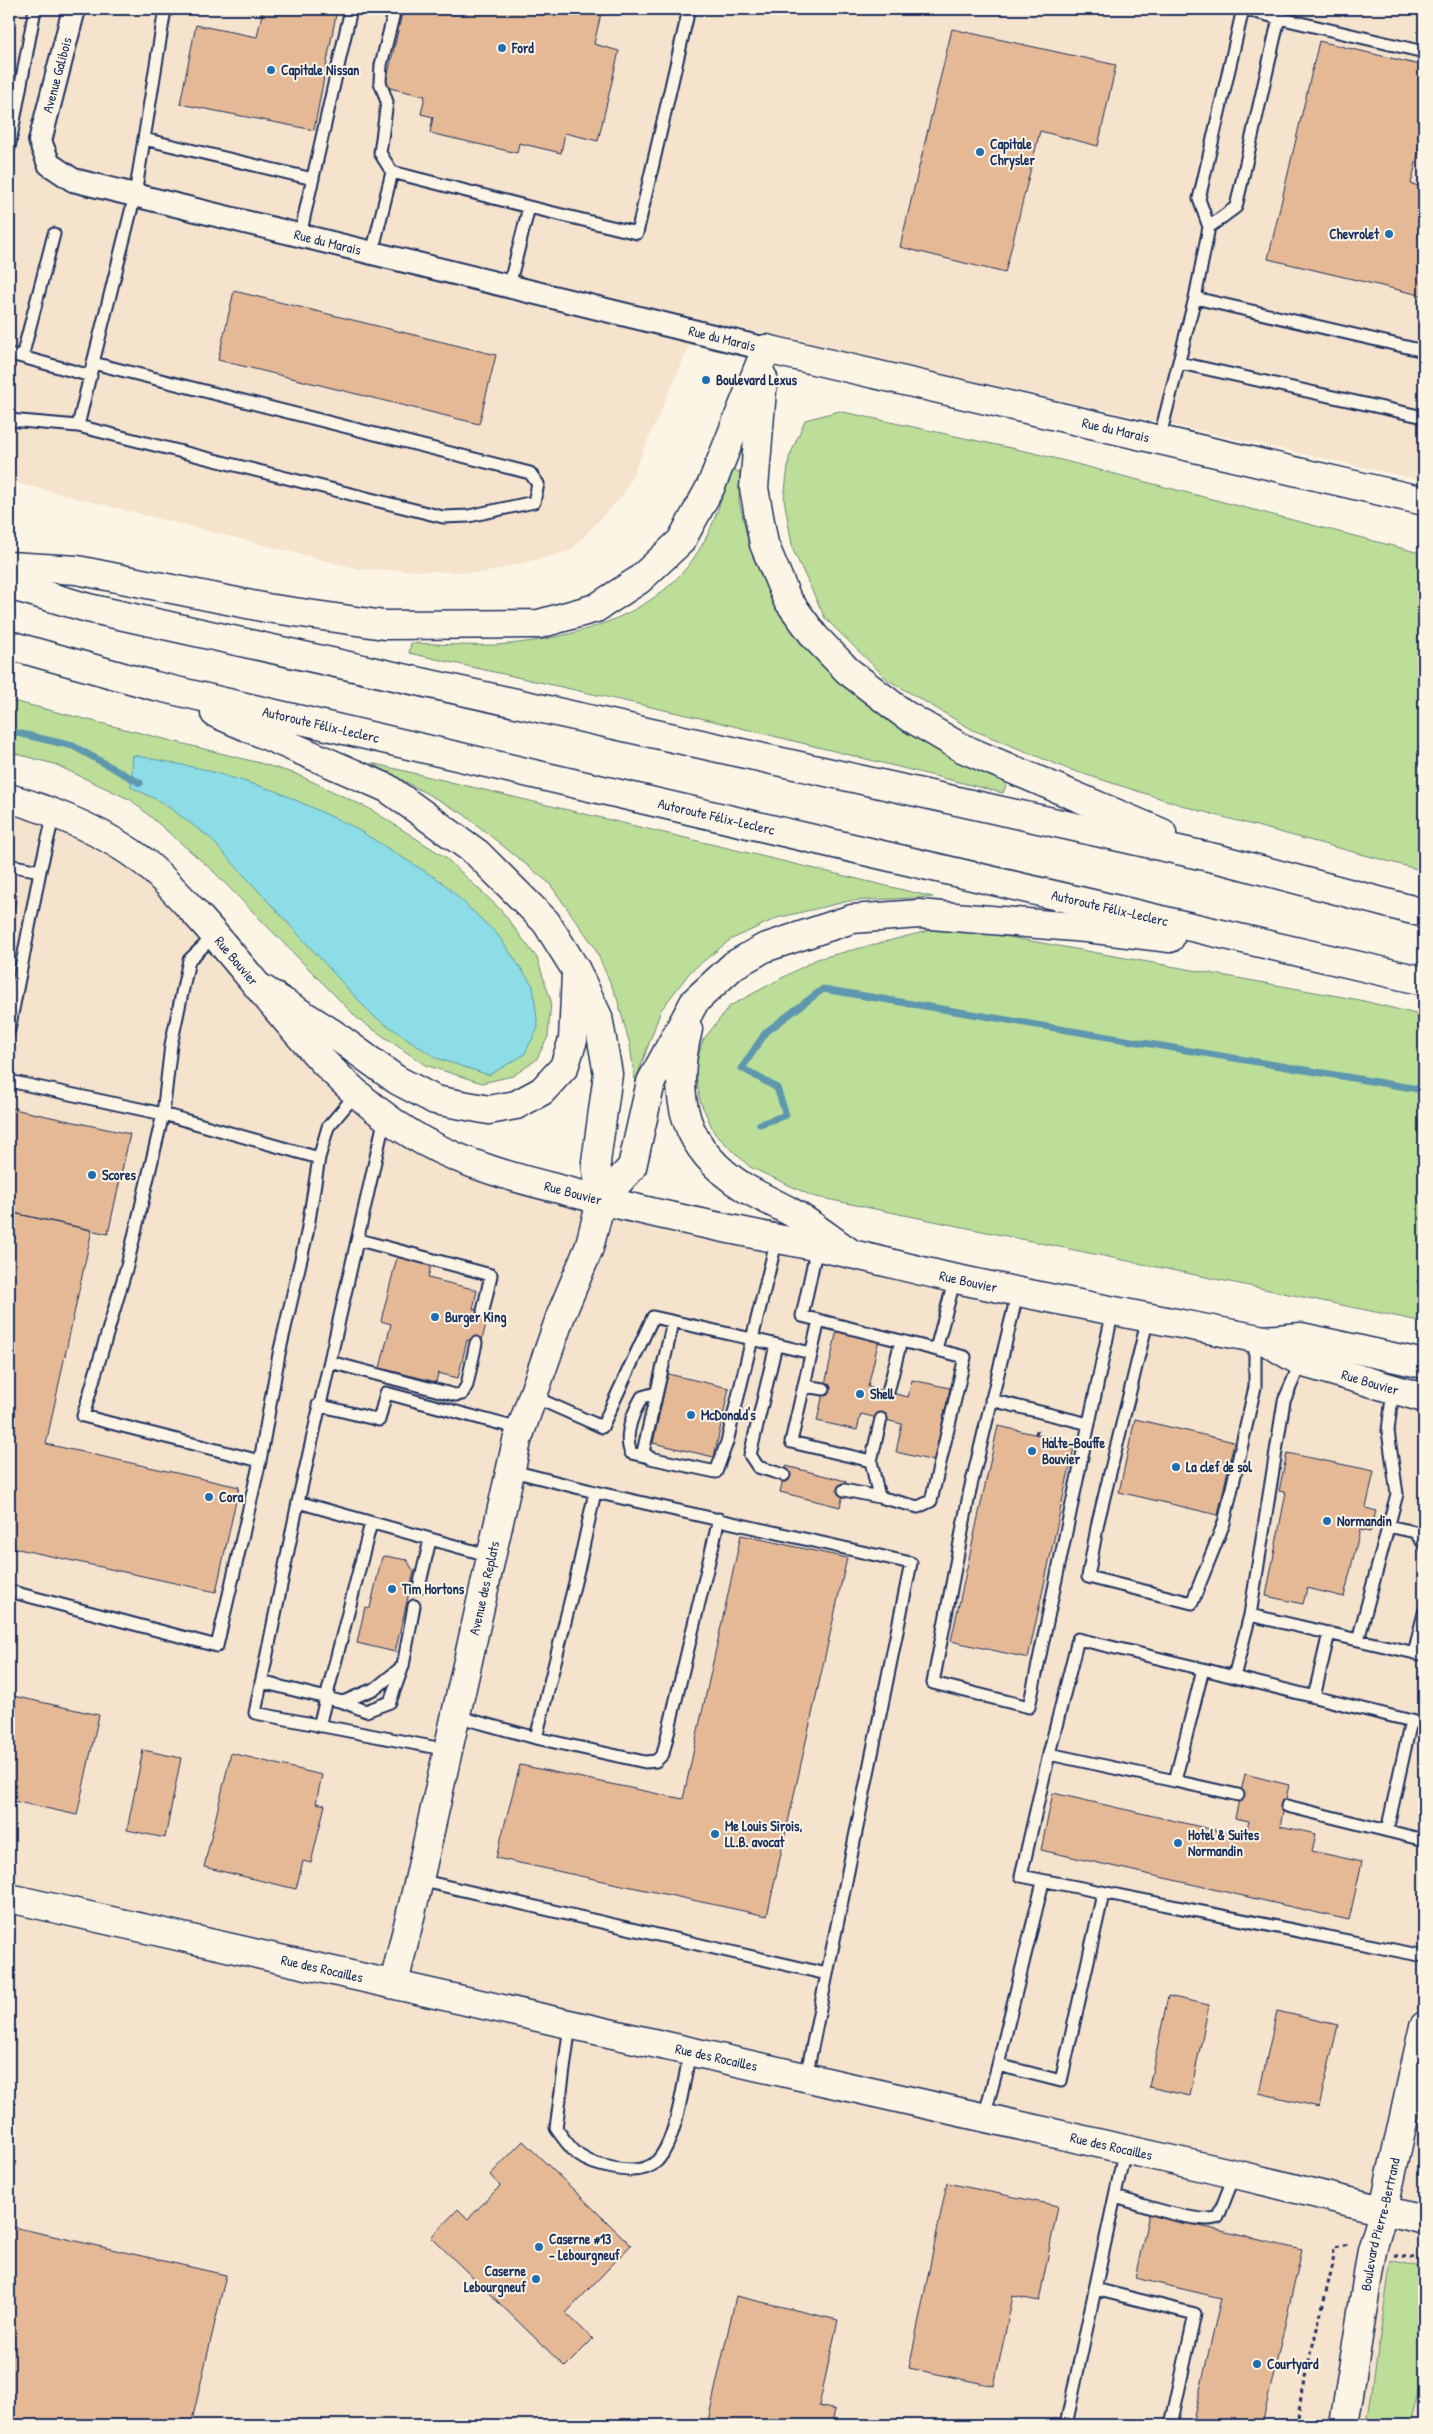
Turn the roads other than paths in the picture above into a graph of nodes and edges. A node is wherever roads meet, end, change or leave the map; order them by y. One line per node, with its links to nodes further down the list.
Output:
1 (35, 9): 12 (lane)
2 (74, 9): 11 (street, Avenue Galibois)
3 (165, 9): 10 (lane)
4 (351, 9): 14 (lane)
5 (395, 9): 13 (lane)
6 (689, 9): 16 (lane)
7 (1243, 9): 8 (lane); 17 (lane)
8 (1279, 18): 9 (lane); 17 (lane)
9 (1424, 52)
10 (144, 139): 14 (lane); 15 (lane)
11 (40, 141): 15 (street, Rue du Marais)
12 (9, 148)
13 (392, 172): 16 (lane); 20 (lane)
14 (313, 179): 19 (lane)
15 (135, 195): 19 (street, Rue du Marais); 27 (lane)
16 (529, 208): 21 (lane)
17 (1209, 227): 22 (lane)
18 (54, 234): 26 (lane)
19 (300, 235): 20 (street, Rue du Marais)
20 (372, 253): 21 (street, Rue du Marais)
21 (509, 286): 23 (street, Rue du Marais)
22 (1195, 298): 24 (lane); 28 (lane)
23 (766, 349): 33 (main road, Rue du Marais); 35 (main road); 41 (main road)
24 (1424, 351)
25 (9, 354): 26 (lane)
26 (22, 357): 29 (lane)
27 (93, 362): 29 (lane); 32 (lane)
28 (1180, 363): 30 (lane); 33 (lane)
29 (91, 376): 32 (lane)
30 (1424, 417)
31 (9, 420): 32 (lane)
32 (78, 426)
33 (1158, 440): 34 (main road, Rue du Marais)
34 (1419, 502)
35 (9, 566)
36 (9, 584): 41 (main road)
37 (9, 645): 38 (main road, Autoroute Félix-Leclerc)
38 (155, 686): 46 (main road, Autoroute Félix-Leclerc); 47 (main road)
39 (9, 798): 40 (main road, Rue Bouvier)
40 (55, 812): 43 (lane); 45 (main road, Rue Bouvier)
41 (1223, 860): 44 (main road)
42 (9, 865): 43 (lane)
43 (40, 871): 51 (lane)
44 (1424, 913)
45 (215, 935): 49 (main road, Rue Bouvier); 54 (lane)
46 (1303, 953): 48 (main road, Autoroute Félix-Leclerc); 50 (main road)
47 (576, 970): 49 (main road); 57 (main road)
48 (1424, 981)
49 (261, 988): 53 (main road, Rue Bouvier)
50 (694, 1001): 57 (main road); 61 (main road)
51 (9, 1030)
52 (9, 1081): 54 (lane)
53 (356, 1094): 55 (main road, Rue Bouvier); 56 (lane)
54 (164, 1114): 56 (lane); 95 (lane)
55 (385, 1117): 57 (main road, Rue Bouvier); 59 (lane)
56 (319, 1158): 95 (lane)
57 (600, 1200): 58 (main road, Rue Bouvier); 86 (main road, Avenue des Replats)
58 (777, 1239): 60 (main road, Rue Bouvier); 70 (lane)
59 (359, 1240): 65 (lane); 78 (lane)
60 (817, 1246): 61 (main road, Rue Bouvier); 67 (lane)
61 (852, 1254): 62 (main road, Rue Bouvier)
62 (955, 1278): 63 (main road, Rue Bouvier); 76 (lane)
63 (1018, 1291): 64 (main road, Rue Bouvier); 88 (lane)
64 (1114, 1310): 66 (main road, Rue Bouvier); 91 (lane)
65 (483, 1311)
66 (1148, 1318): 69 (main road, Rue Bouvier); 69 (lane)
67 (819, 1320): 71 (lane); 77 (lane)
68 (673, 1322): 70 (lane); 85 (lane); 86 (lane)
69 (1259, 1339): 73 (main road, Rue Bouvier); 79 (main road, Rue Bouvier)
70 (752, 1340): 74 (lane); 93 (lane)
71 (902, 1341): 76 (lane); 84 (lane)
72 (476, 1343): 78 (lane)
73 (1336, 1344): 75 (main road); 80 (main road, Rue Bouvier)
74 (776, 1345): 77 (lane); 97 (lane)
75 (1424, 1348)
76 (936, 1349): 100 (lane)
77 (811, 1353): 81 (lane)
78 (330, 1362): 89 (lane)
79 (1301, 1362): 82 (main road, Rue Bouvier); 112 (lane)
80 (1424, 1364)
81 (804, 1386): 83 (lane); 94 (lane)
82 (1392, 1388): 87 (main road, Rue Bouvier); 104 (lane)
83 (824, 1389)
84 (888, 1392)
85 (656, 1393): 93 (lane); 93 (lane)
86 (532, 1396): 92 (main road, Avenue des Replats)
87 (1424, 1398)
88 (991, 1400): 91 (lane); 91 (lane)
89 (318, 1405): 92 (lane); 101 (lane)
90 (881, 1419): 94 (lane)
91 (1089, 1424)
92 (520, 1429): 96 (main road, Avenue des Replats)
93 (650, 1458)
94 (871, 1460): 100 (lane)
95 (260, 1461): 109 (lane)
96 (509, 1470): 99 (lane); 107 (main road, Avenue des Replats)
97 (784, 1475)
98 (844, 1490): 100 (lane)
99 (595, 1492): 102 (lane); 127 (lane)
100 (879, 1497)
101 (298, 1502): 103 (lane); 119 (lane)
102 (719, 1519): 127 (lane); 140 (lane)
103 (371, 1523): 105 (lane); 121 (lane)
104 (1388, 1526): 106 (lane); 114 (lane)
105 (430, 1540): 107 (lane); 108 (lane)
106 (1424, 1544)
107 (491, 1556): 123 (main road, Avenue des Replats)
108 (419, 1587)
109 (9, 1591)
110 (414, 1606): 116 (lane)
111 (1424, 1613): 115 (lane)
112 (1250, 1615): 113 (lane); 118 (lane)
113 (1330, 1633): 114 (lane); 120 (lane)
114 (1358, 1640): 115 (lane)
115 (1419, 1654)
116 (403, 1666): 122 (lane); 122 (lane)
117 (1203, 1669): 118 (lane); 129 (lane); 130 (lane)
118 (1234, 1677): 120 (lane)
119 (261, 1682): 121 (lane); 126 (lane)
120 (1314, 1697): 124 (lane)
121 (325, 1698): 122 (lane); 126 (lane)
122 (343, 1702)
123 (456, 1716): 127 (lane); 128 (main road, Avenue des Replats)
124 (1411, 1721): 125 (lane); 133 (lane)
125 (1424, 1724)
126 (318, 1726): 128 (lane)
127 (536, 1738)
128 (448, 1750): 135 (main road, Avenue des Replats)
129 (1049, 1754): 130 (lane); 136 (lane)
130 (1175, 1782): 131 (lane)
131 (1238, 1796)
132 (1287, 1806): 133 (lane)
133 (1387, 1831): 134 (lane)
134 (1424, 1840)
135 (419, 1880): 140 (lane); 141 (main road, Avenue des Replats)
136 (1043, 1882): 137 (lane); 145 (lane)
137 (1103, 1894): 139 (lane); 145 (lane)
138 (9, 1898): 141 (main road, Rue des Rocailles)
139 (1424, 1956)
140 (827, 1974): 146 (lane)
141 (394, 1983): 142 (main road, Rue des Rocailles)
142 (570, 2025): 144 (main road, Rue des Rocailles); 144 (lane)
143 (1424, 2026): 151 (main road, Boulevard Pierre-Bertrand)
144 (690, 2051): 146 (main road, Rue des Rocailles)
145 (998, 2064): 147 (lane)
146 (806, 2077): 147 (main road, Rue des Rocailles)
147 (984, 2117): 148 (main road, Rue des Rocailles)
148 (1125, 2149): 149 (main road, Rue des Rocailles); 150 (lane)
149 (1235, 2174): 150 (lane); 151 (main road, Rue des Rocailles)
150 (1116, 2197): 153 (lane)
151 (1384, 2208): 152 (main road, Rue des Rocailles); 156 (main road, Boulevard Pierre-Bertrand)
152 (1424, 2220)
153 (1095, 2290): 154 (lane); 155 (lane)
154 (1066, 2425)
155 (1171, 2425)
156 (1344, 2425)

